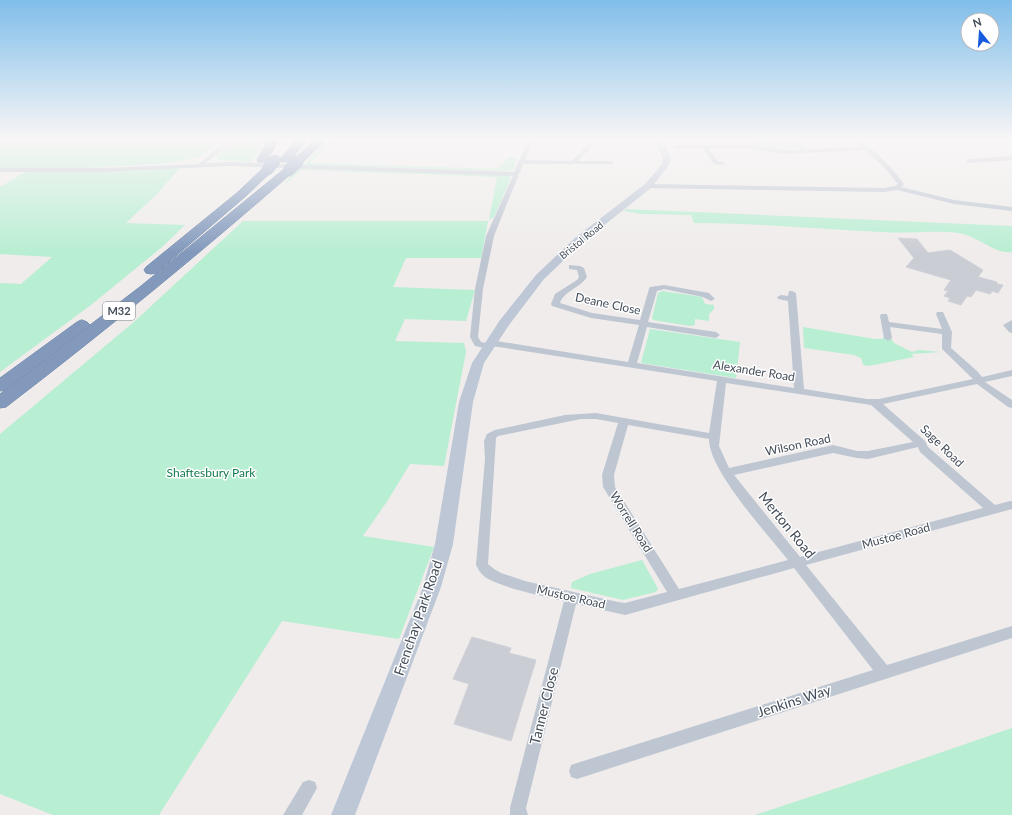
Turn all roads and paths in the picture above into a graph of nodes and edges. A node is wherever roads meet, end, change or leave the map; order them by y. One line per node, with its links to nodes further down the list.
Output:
1 (250, 177): 10 (highway, M32)
2 (263, 177): 10 (highway, M32)
3 (263, 177): 10 (highway, M32)
4 (515, 177): 21 (street)
5 (656, 177): 7 (main road, Bristol Road)
6 (897, 177): 8 (street)
7 (648, 186): 8 (street); 21 (main road, Bristol Road)
8 (897, 188): 9 (street)
9 (1012, 209)
10 (230, 211): 26 (highway, M32); 28 (highway, M32)
11 (572, 267): 16 (street, Deane Close)
12 (781, 297): 27 (street)
13 (711, 299): 16 (street)
14 (940, 314): 18 (street)
15 (1012, 322): 17 (street)
16 (644, 324): 19 (street); 22 (street)
17 (1012, 330)
18 (948, 332): 20 (street); 25 (street)
19 (716, 334)
20 (888, 338)
21 (489, 344): 22 (street, Alexander Road); 45 (main road, Frenchay Park Road)
22 (632, 365): 24 (street, Alexander Road)
23 (1012, 373): 25 (street, Alexander Road)
24 (722, 379): 27 (street, Alexander Road); 32 (street, Merton Road)
25 (980, 379): 29 (street, Alexander Road); 30 (street)
26 (0, 386)
27 (799, 392): 29 (street, Alexander Road)
28 (0, 402)
29 (874, 402): 33 (street, Sage Road)
30 (1012, 405)
31 (624, 421): 32 (street, Mustoe Road); 38 (street, Worrell Road); 39 (street, Mustoe Road)
32 (714, 438): 34 (street, Merton Road)
33 (921, 442): 34 (street, Wilson Road); 36 (street, Sage Road)
34 (726, 473): 37 (street, Merton Road)
35 (1010, 505): 36 (street, Mustoe Road)
36 (992, 509): 37 (street, Mustoe Road)
37 (797, 563): 38 (street, Mustoe Road); 41 (street, Merton Road)
38 (676, 595): 39 (street, Mustoe Road)
39 (571, 598): 46 (street, Tanner Close)
40 (1012, 632): 41 (street, Jenkins Way)
41 (884, 672): 42 (street, Jenkins Way)
42 (577, 772)
43 (309, 788): 44 (street)
44 (292, 815)
45 (343, 815)
46 (519, 815)

